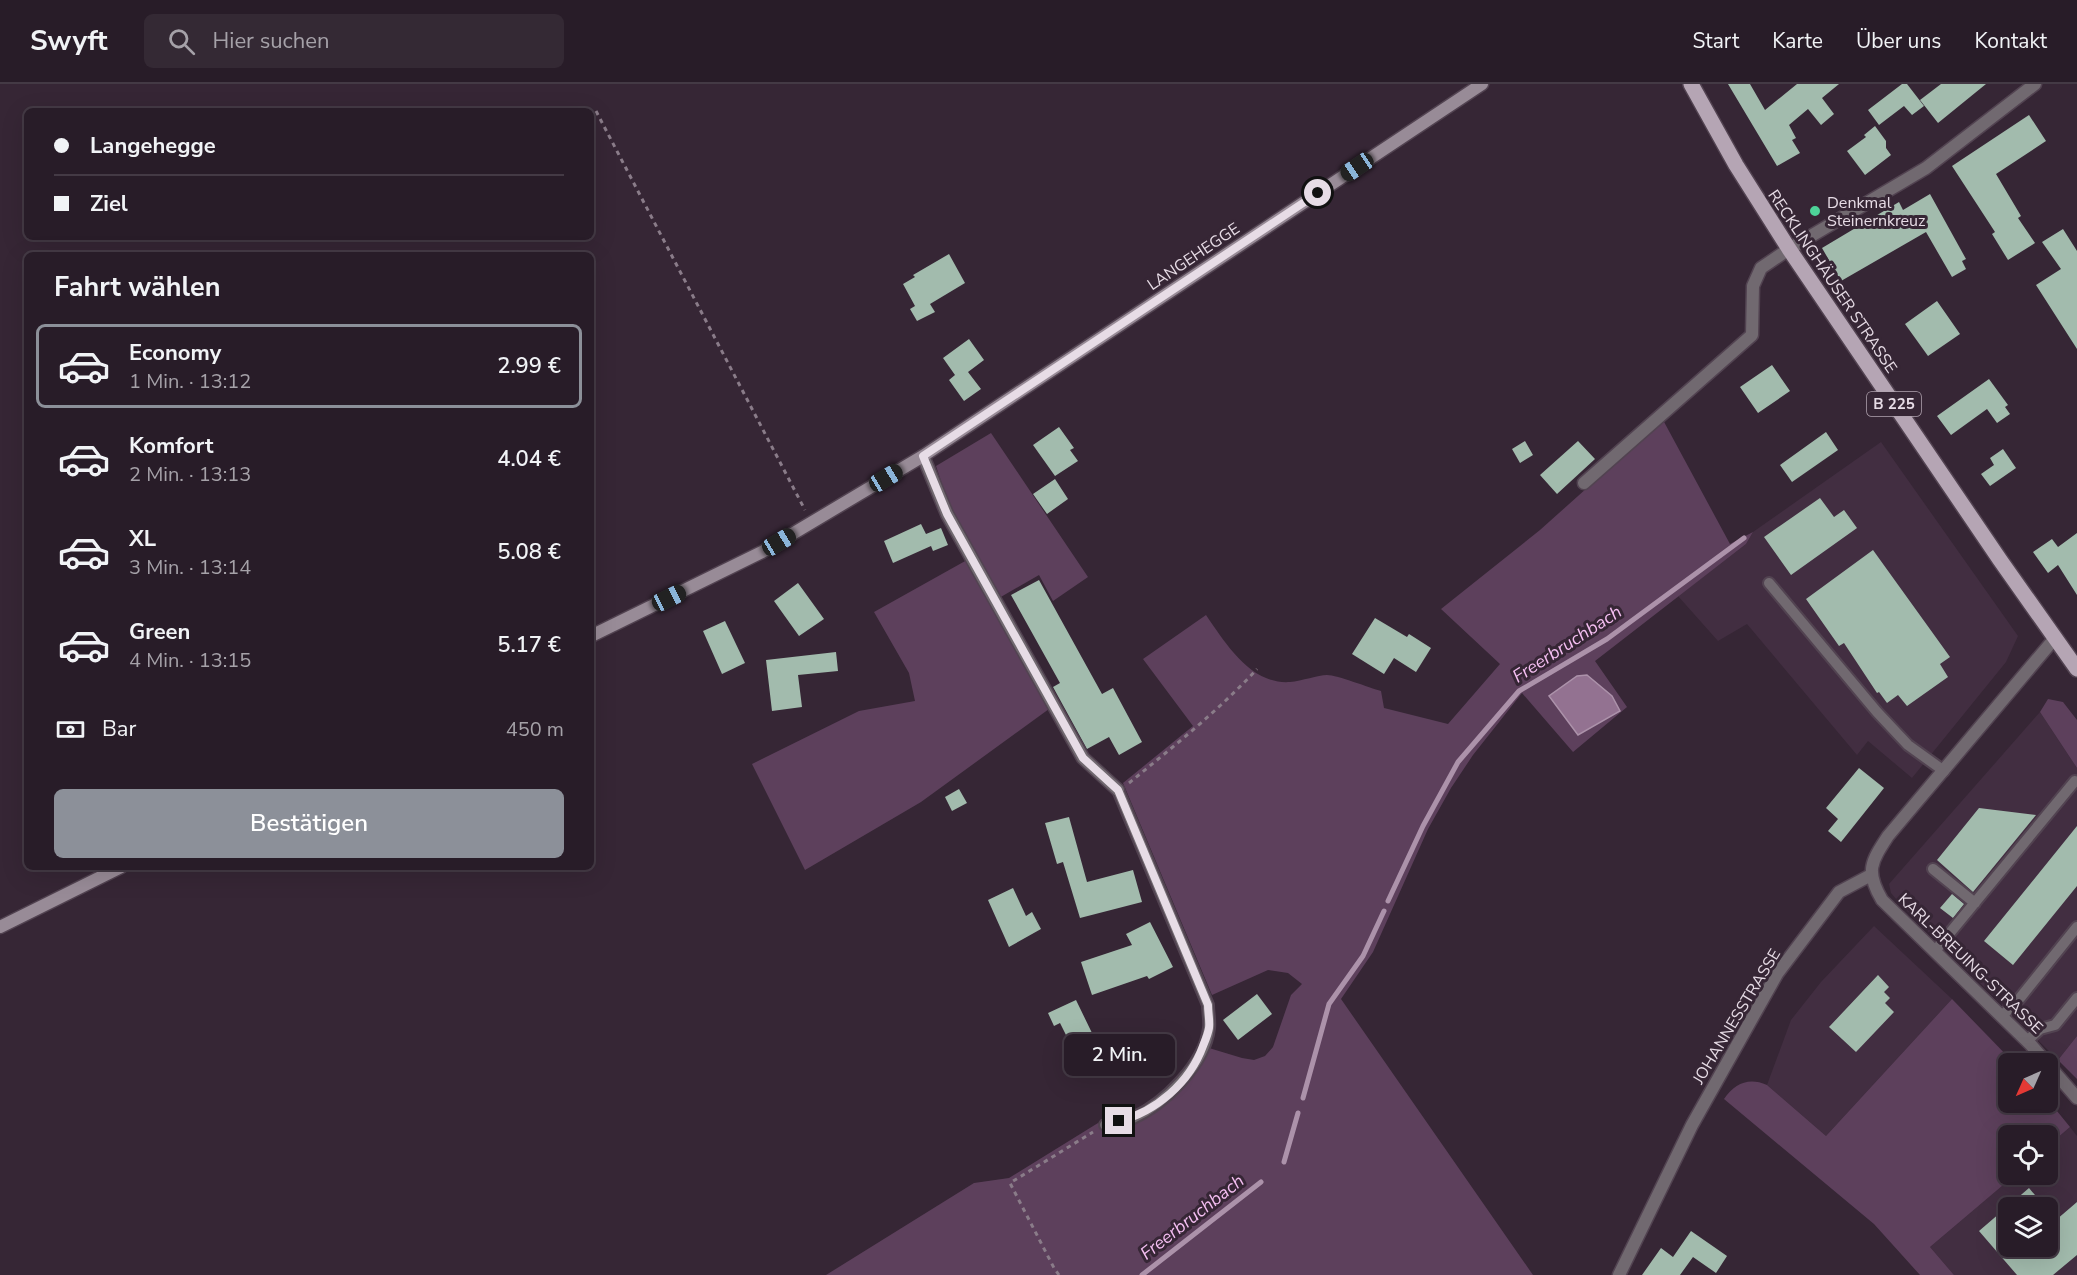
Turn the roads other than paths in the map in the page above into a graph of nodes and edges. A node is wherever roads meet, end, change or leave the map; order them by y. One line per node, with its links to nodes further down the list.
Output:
1 (1482, 84): 5 (street, LANGEHEGGE)
2 (1691, 84): 4 (main road, RECKLINGHÄUSER STRASSE / B 225)
3 (2035, 84): 4 (street)
4 (1789, 249): 6 (street); 9 (main road, RECKLINGHÄUSER STRASSE / B 225)
5 (923, 456): 8 (street, LANGEHEGGE); 13 (street)
6 (1584, 483)
7 (1769, 583): 11 (lane)
8 (594, 635)
9 (2055, 638): 10 (main road, RECKLINGHÄUSER STRASSE / B 225); 11 (street)
10 (2077, 669)
11 (1944, 771): 16 (street)
12 (2075, 781): 17 (lane)
13 (1118, 790): 25 (lane)
14 (1933, 869): 17 (lane)
15 (115, 870): 18 (street)
16 (1871, 875): 20 (street, KARL-BREUING-STRASSE); 26 (street, JOHANNESSTRASSE)
17 (1975, 903): 20 (lane)
18 (0, 927)
19 (2077, 927): 22 (lane)
20 (1935, 951): 22 (street, KARL-BREUING-STRASSE)
21 (2077, 998): 23 (lane)
22 (2002, 1016): 23 (street, KARL-BREUING-STRASSE)
23 (2028, 1041): 24 (street, KARL-BREUING-STRASSE)
24 (2077, 1098)
25 (1105, 1125)
26 (1619, 1275)

